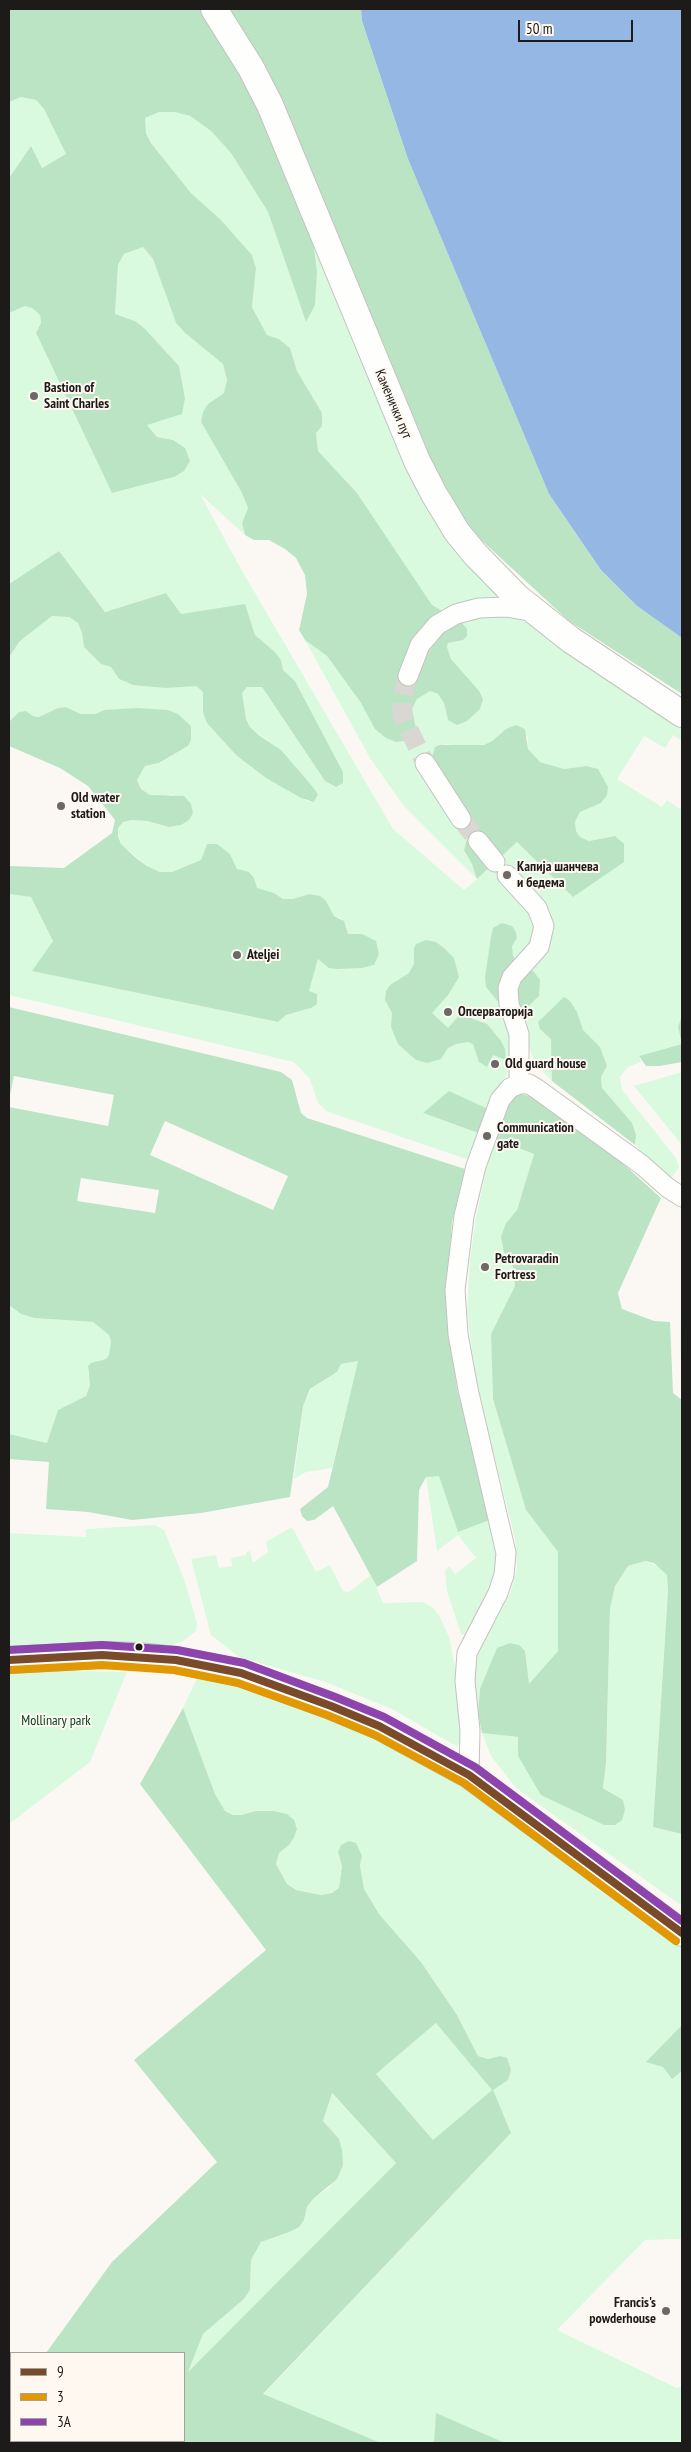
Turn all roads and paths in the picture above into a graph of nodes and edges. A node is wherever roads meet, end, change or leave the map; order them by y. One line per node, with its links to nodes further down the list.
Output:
1 (214, 9): 2 (main road, Каменички пут)
2 (536, 612): 3 (street); 4 (main road, Каменички пут)
3 (408, 676)
4 (682, 714)
5 (425, 762): 6 (street)
6 (461, 819)
7 (478, 841): 8 (street)
8 (519, 1084): 9 (street); 11 (street)
9 (682, 1198)
10 (9, 1660): 11 (main road)
11 (469, 1775): 12 (main road)
12 (682, 1933)

